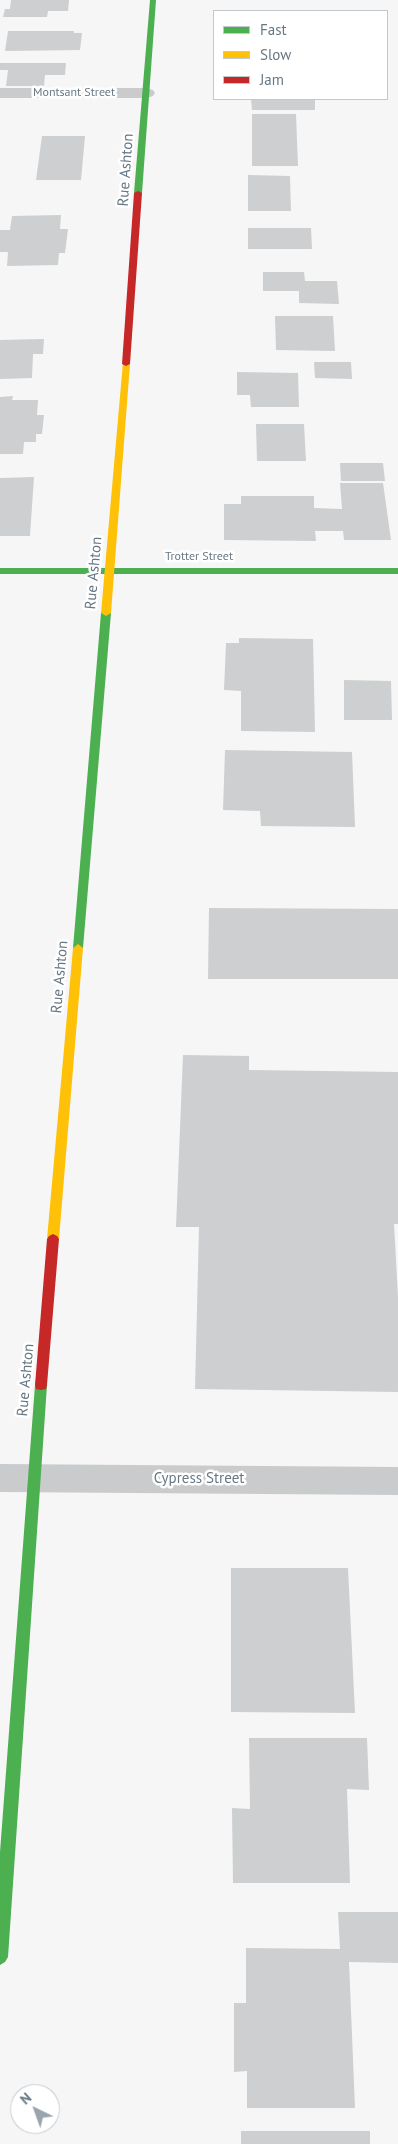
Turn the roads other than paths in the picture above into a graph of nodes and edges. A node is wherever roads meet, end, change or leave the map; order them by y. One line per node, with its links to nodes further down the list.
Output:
1 (153, 0): 3 (street, Rue Ashton)
2 (0, 93): 3 (street, Montsant Street)
3 (147, 93): 5 (street, Rue Ashton)
4 (0, 571): 5 (street, Trotter Street)
5 (110, 571): 6 (street, Trotter Street); 8 (street, Rue Ashton)
6 (398, 571)
7 (0, 1478): 8 (street, Cypress Street)
8 (33, 1478): 9 (street, Cypress Street); 10 (street, Rue Ashton)
9 (398, 1481)
10 (0, 1957)

